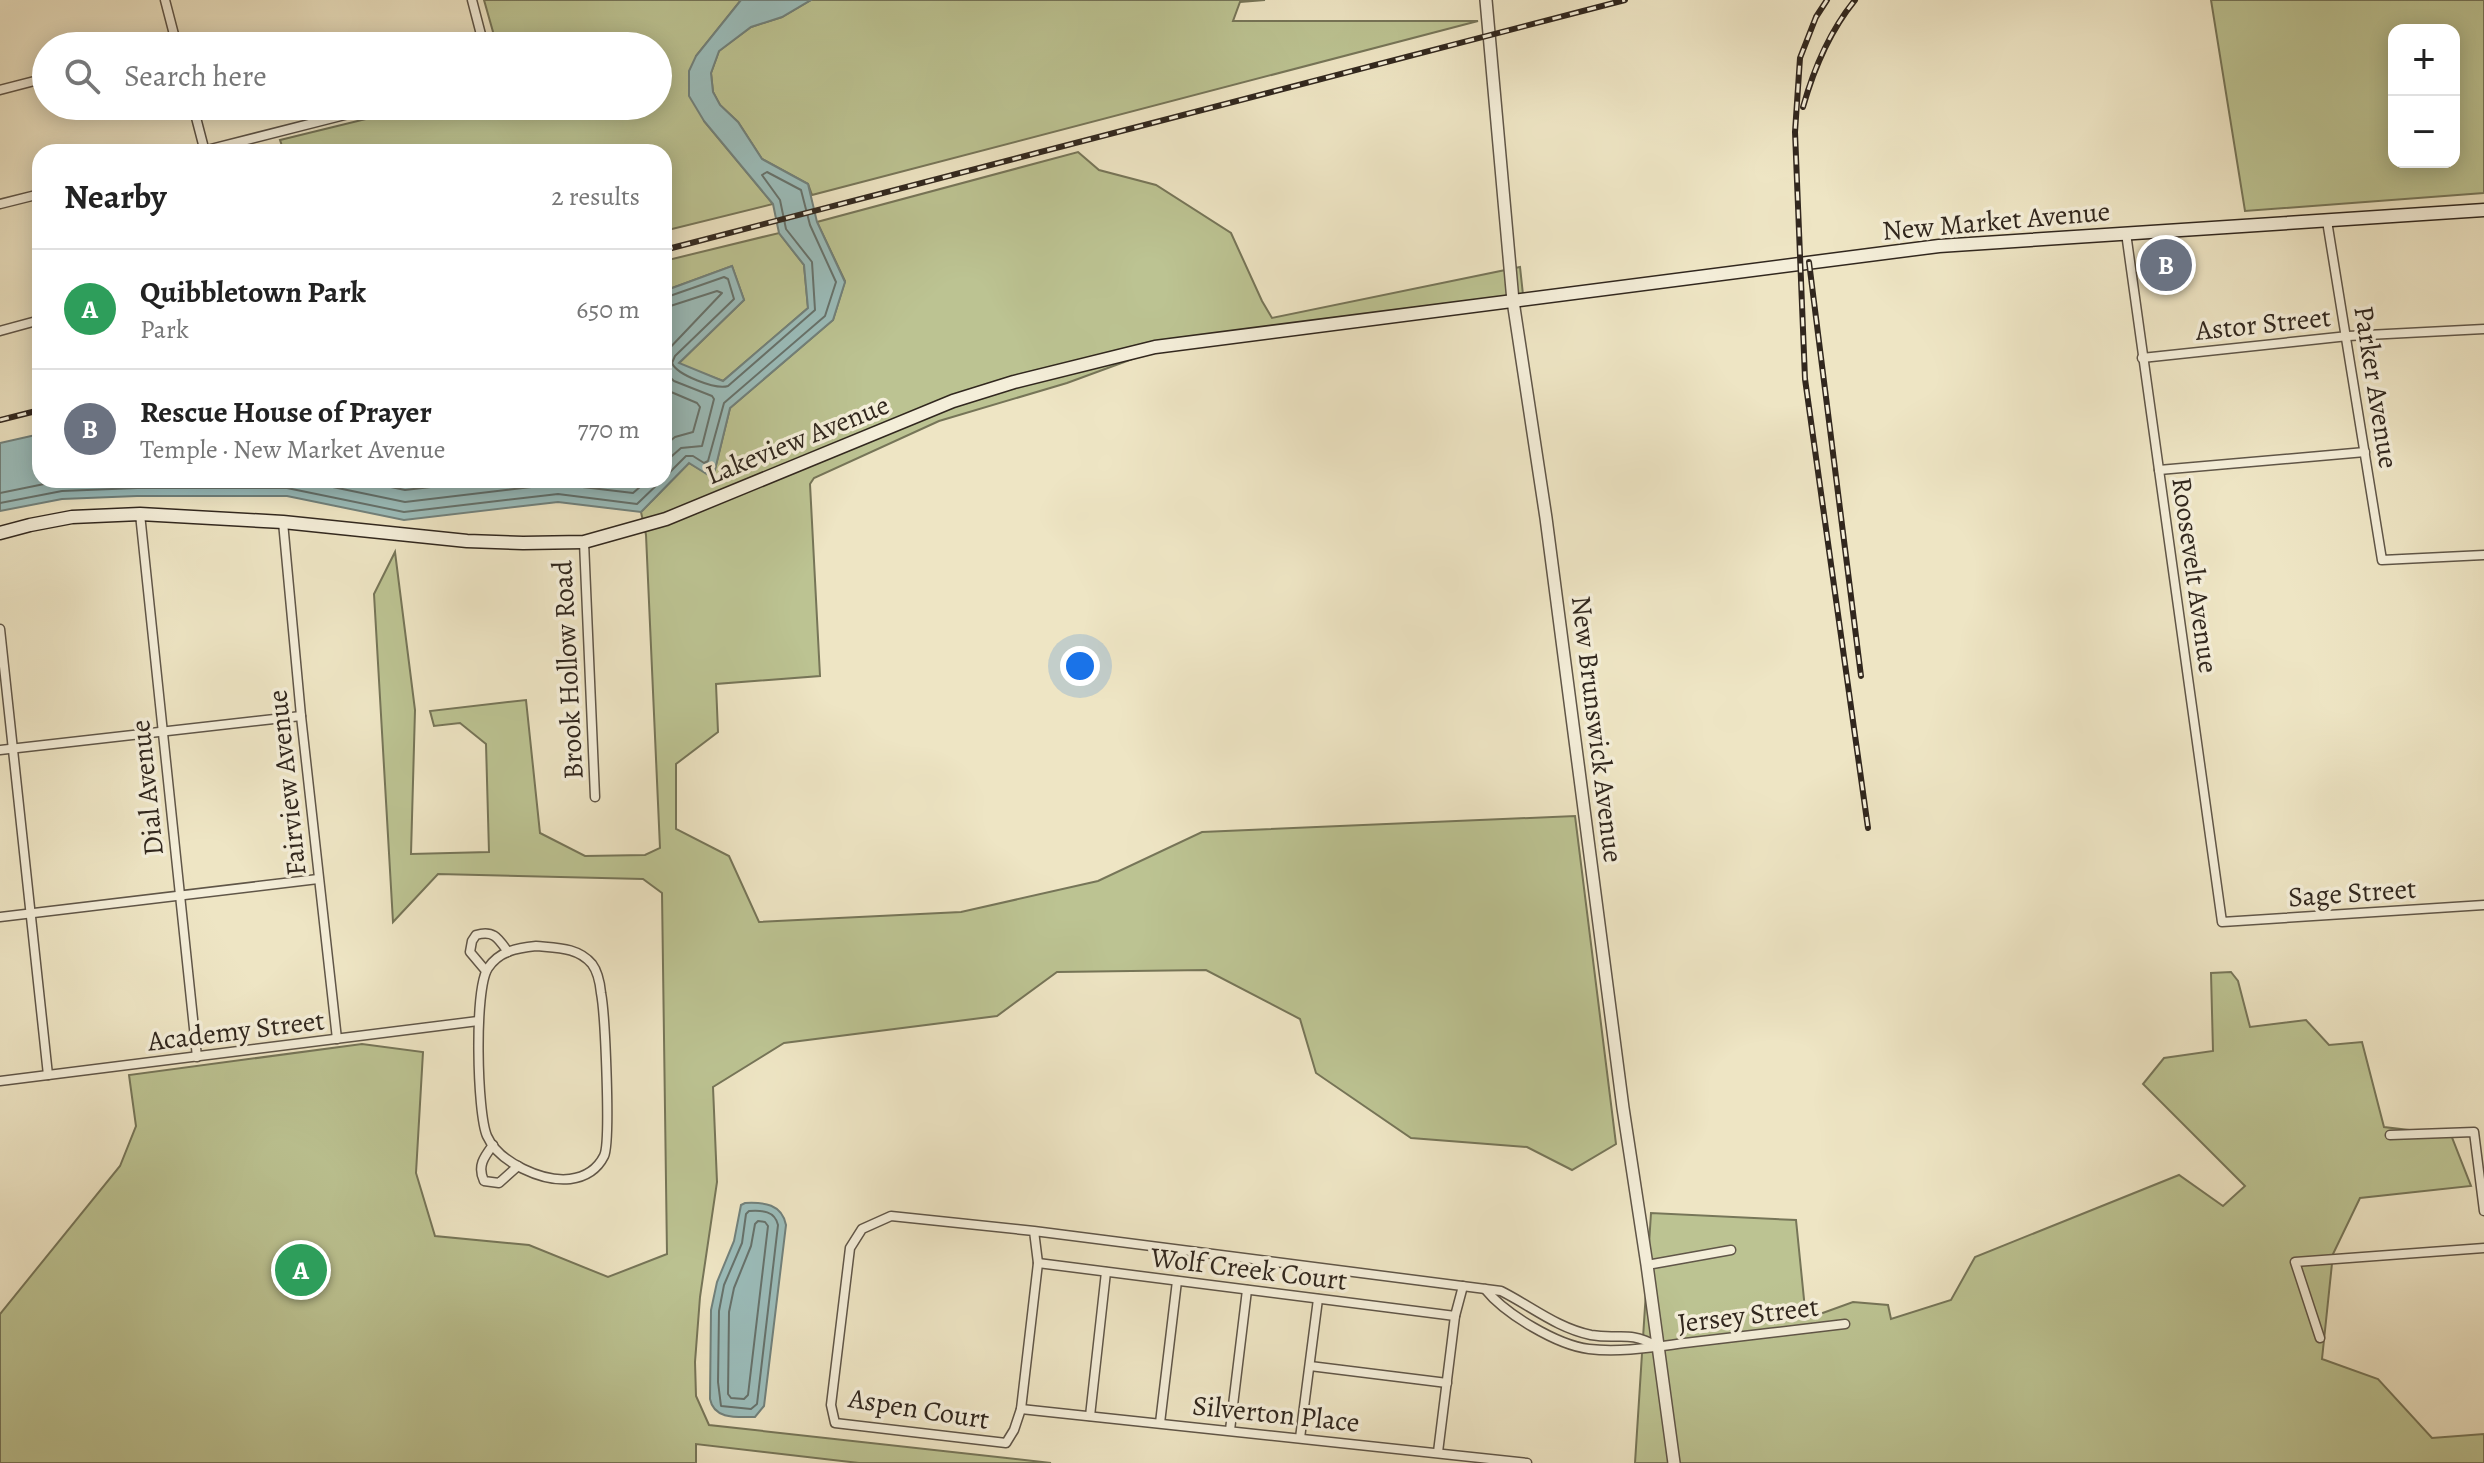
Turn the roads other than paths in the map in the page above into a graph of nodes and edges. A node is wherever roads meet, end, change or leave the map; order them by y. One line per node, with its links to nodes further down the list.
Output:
1 (165, 0): 4 (street)
2 (472, 0): 5 (street)
3 (1486, 0): 17 (street, New Brunswick Avenue)
4 (173, 32)
5 (480, 32)
6 (32, 82): 7 (street)
7 (0, 90)
8 (196, 120): 10 (street)
9 (326, 120): 11 (street)
10 (201, 144)
11 (234, 144)
12 (32, 196): 13 (street)
13 (0, 204)
14 (2484, 210): 15 (main road, New Market Avenue)
15 (2327, 221): 16 (main road, New Market Avenue); 21 (street, Parker Avenue)
16 (2126, 233): 17 (main road, New Market Avenue); 22 (street, Roosevelt Avenue)
17 (1513, 301): 28 (main road, Lakeview Avenue); 57 (street, New Brunswick Avenue)
18 (32, 322): 20 (street)
19 (2484, 329): 21 (street, Astor Street)
20 (0, 331)
21 (2348, 336): 22 (street, Astor Street); 23 (street, Parker Avenue)
22 (2142, 358): 24 (street, Roosevelt Avenue)
23 (2365, 452): 24 (street); 29 (street, Parker Avenue)
24 (2159, 470): 41 (street, Roosevelt Avenue)
25 (140, 514): 26 (main road, Lakeview Avenue); 27 (main road, Lakeview Avenue); 32 (street, Dial Avenue)
26 (283, 522): 28 (main road, Lakeview Avenue); 31 (street, Fairview Avenue)
27 (0, 533)
28 (584, 542): 35 (street, Brook Hollow Road)
29 (2484, 555)
30 (0, 629): 33 (street)
31 (301, 716): 32 (street); 36 (street, Fairview Avenue)
32 (163, 732): 33 (street); 37 (street, Dial Avenue)
33 (13, 749): 34 (street); 39 (street)
34 (0, 750)
35 (595, 797)
36 (318, 879): 37 (street); 45 (street, Fairview Avenue)
37 (179, 896): 39 (street); 46 (street, Dial Avenue)
38 (2484, 905): 41 (street, Sage Street)
39 (30, 915): 40 (street); 47 (street)
40 (0, 917)
41 (2222, 922)
42 (508, 952): 43 (street); 43 (street); 51 (street)
43 (486, 971): 44 (street)
44 (478, 1021): 45 (street, Academy Street); 50 (street)
45 (337, 1039): 46 (street, Academy Street)
46 (197, 1057): 47 (street, Academy Street)
47 (48, 1075): 48 (street, Academy Street)
48 (0, 1081)
49 (2390, 1135): 52 (street)
50 (493, 1145): 51 (street); 51 (street)
51 (518, 1166)
52 (2484, 1211)
53 (1034, 1231): 56 (street, Aspen Court); 60 (street, Aspen Court); 70 (street, Aspen Court)
54 (2484, 1248): 66 (street)
55 (1731, 1250): 57 (street)
56 (1038, 1263): 58 (street, Wolf Creek Court); 70 (street, Aspen Court)
57 (1647, 1265): 67 (street, New Brunswick Avenue)
58 (1106, 1272): 59 (street, Wolf Creek Court); 71 (street)
59 (1177, 1281): 62 (street, Wolf Creek Court); 72 (street)
60 (1463, 1286): 61 (street, Aspen Court); 64 (street)
61 (1485, 1289): 67 (street, Aspen Court); 67 (street)
62 (1247, 1290): 63 (street, Wolf Creek Court); 73 (street)
63 (1318, 1299): 64 (street, Wolf Creek Court); 68 (street)
64 (1455, 1316): 69 (street)
65 (1845, 1324): 67 (street, Jersey Street)
66 (2320, 1338)
67 (1657, 1346): 77 (street, New Brunswick Avenue)
68 (1310, 1366): 69 (street); 74 (street)
69 (1447, 1383): 75 (street)
70 (1021, 1409): 71 (street, Silverton Place)
71 (1090, 1416): 72 (street, Silverton Place)
72 (1160, 1423): 73 (street, Silverton Place)
73 (1230, 1430): 74 (street, Silverton Place)
74 (1300, 1438): 75 (street, Silverton Place)
75 (1438, 1452): 76 (street, Silverton Place)
76 (1527, 1463)
77 (1674, 1463)

